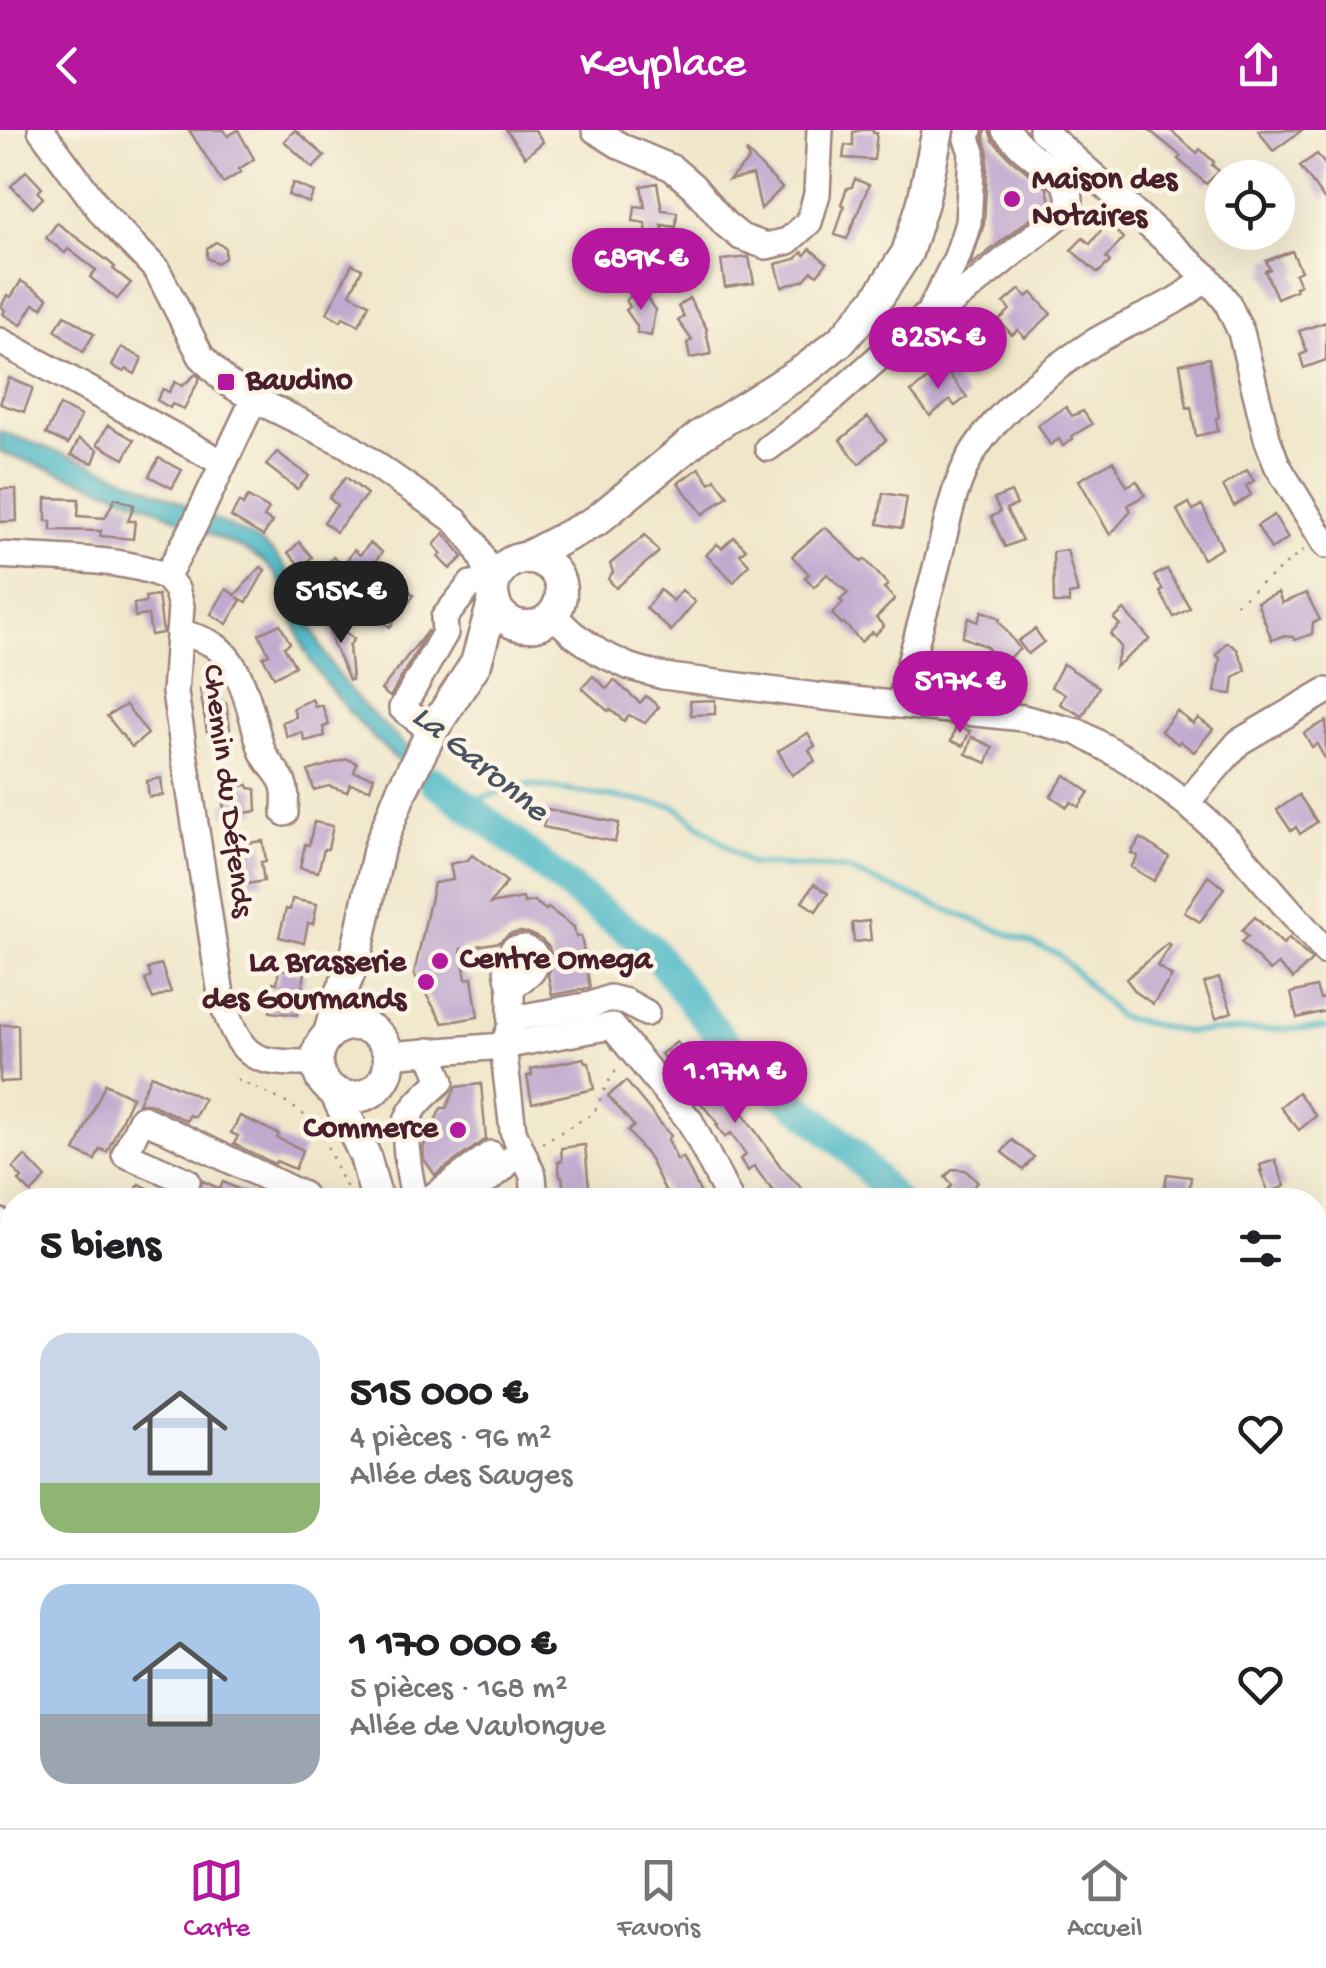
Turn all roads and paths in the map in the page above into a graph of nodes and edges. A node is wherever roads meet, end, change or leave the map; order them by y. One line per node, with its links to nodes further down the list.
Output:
1 (41, 130): 13 (street)
2 (596, 130): 3 (street)
3 (820, 130)
4 (926, 130): 9 (main road)
5 (938, 130): 9 (main road)
6 (970, 130): 11 (street)
7 (1005, 130): 11 (street)
8 (1042, 130): 10 (street)
9 (930, 172): 16 (main road)
10 (1206, 277): 17 (street); 27 (street)
11 (929, 313): 14 (street)
12 (0, 341): 15 (street)
13 (254, 399): 15 (street); 21 (street)
14 (768, 448)
15 (223, 463): 20 (street)
16 (596, 521): 19 (main road); 23 (main road)
17 (1324, 540): 22 (path)
18 (0, 555): 20 (street)
19 (525, 558): 21 (main road); 23 (main road)
20 (166, 577): 24 (street, Chemin du Défends)
21 (494, 591): 23 (main road); 25 (main road); 28 (street)
22 (1236, 604)
23 (548, 609): 25 (main road); 27 (street)
24 (178, 632): 30 (street); 41 (street, Chemin du Défends)
25 (476, 663): 28 (main road)
26 (1326, 691): 29 (street)
27 (900, 705): 29 (street)
28 (429, 738): 32 (main road)
29 (1186, 804): 31 (street)
30 (285, 813)
31 (1326, 952)
32 (355, 960): 36 (main road); 37 (main road)
33 (511, 988): 35 (street)
34 (646, 1014): 35 (street)
35 (510, 1019): 38 (street)
36 (330, 1034): 37 (main road); 41 (main road)
37 (380, 1043): 39 (street); 43 (main road)
38 (503, 1046): 39 (street); 40 (street); 45 (street)
39 (430, 1051): 50 (street)
40 (635, 1054): 45 (path); 54 (street)
41 (317, 1063): 44 (main road)
42 (236, 1080): 48 (path)
43 (375, 1090): 44 (main road); 48 (main road)
44 (335, 1092): 48 (main road)
45 (522, 1152): 52 (street); 53 (street)
46 (491, 1154): 51 (street)
47 (187, 1181): 49 (street)
48 (364, 1187)
49 (288, 1188)
50 (411, 1188)
51 (444, 1188)
52 (477, 1188)
53 (534, 1188)
54 (724, 1188)

